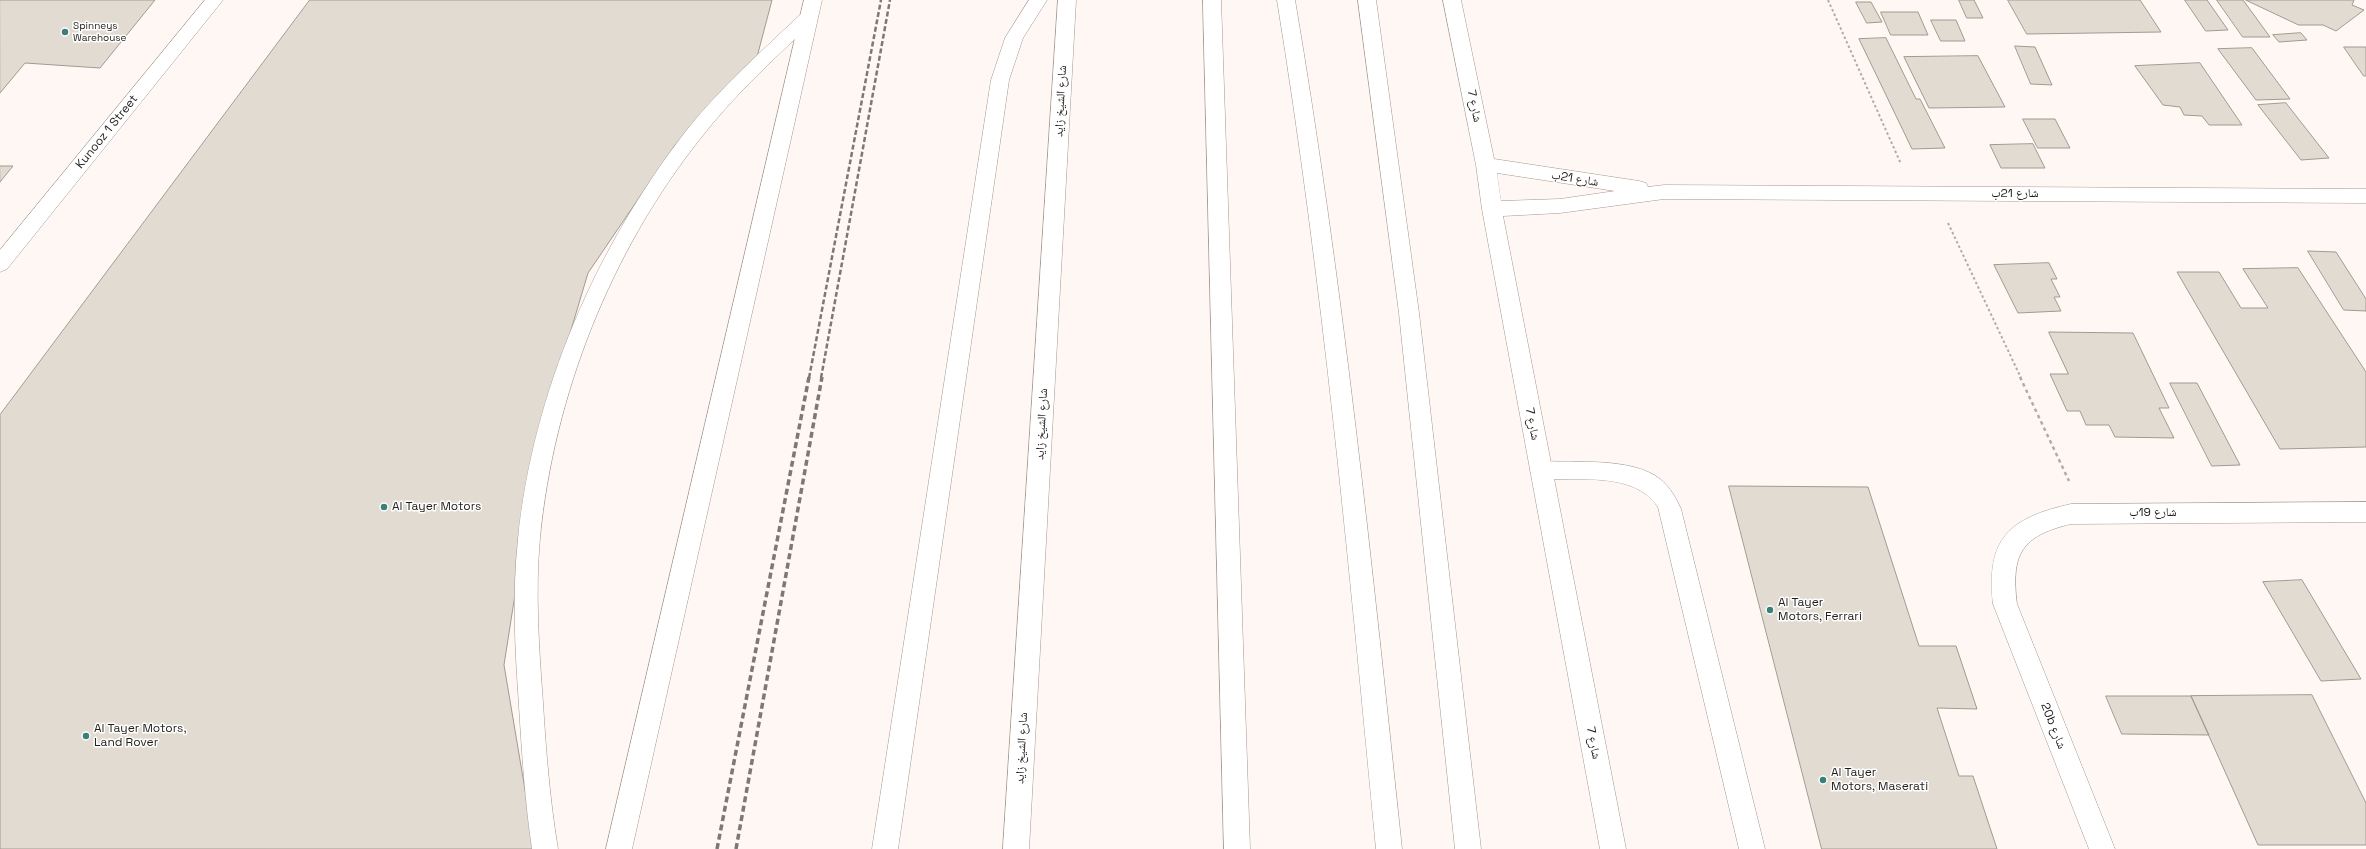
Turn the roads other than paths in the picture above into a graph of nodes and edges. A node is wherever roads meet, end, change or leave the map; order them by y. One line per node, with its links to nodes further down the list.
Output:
1 (214, 0): 13 (main road, Kunooz 1 Street)
2 (1038, 0): 19 (main road)
3 (1067, 0): 20 (main road, شارع الشيخ زايد)
4 (1212, 0): 21 (main road)
5 (1286, 0): 22 (main road)
6 (1367, 0): 23 (main road)
7 (1452, 0): 9 (main road, شارع 7)
8 (811, 8): 17 (lane); 18 (main road)
9 (1486, 165): 10 (main road, شارع 21ب); 12 (main road, شارع 7)
10 (1664, 192): 11 (main road, شارع 21ب); 12 (main road, شارع 21ب)
11 (2366, 196)
12 (1492, 209): 14 (main road, شارع 7)
13 (0, 264)
14 (1541, 470): 24 (main road, شارع 7); 25 (lane)
15 (2366, 512): 16 (main road, شارع 19ب)
16 (2005, 604): 26 (main road, 20b شارع)
17 (545, 849)
18 (619, 849)
19 (885, 849)
20 (1016, 849)
21 (1237, 849)
22 (1389, 849)
23 (1468, 849)
24 (1613, 849)
25 (1752, 849)
26 (2102, 849)

